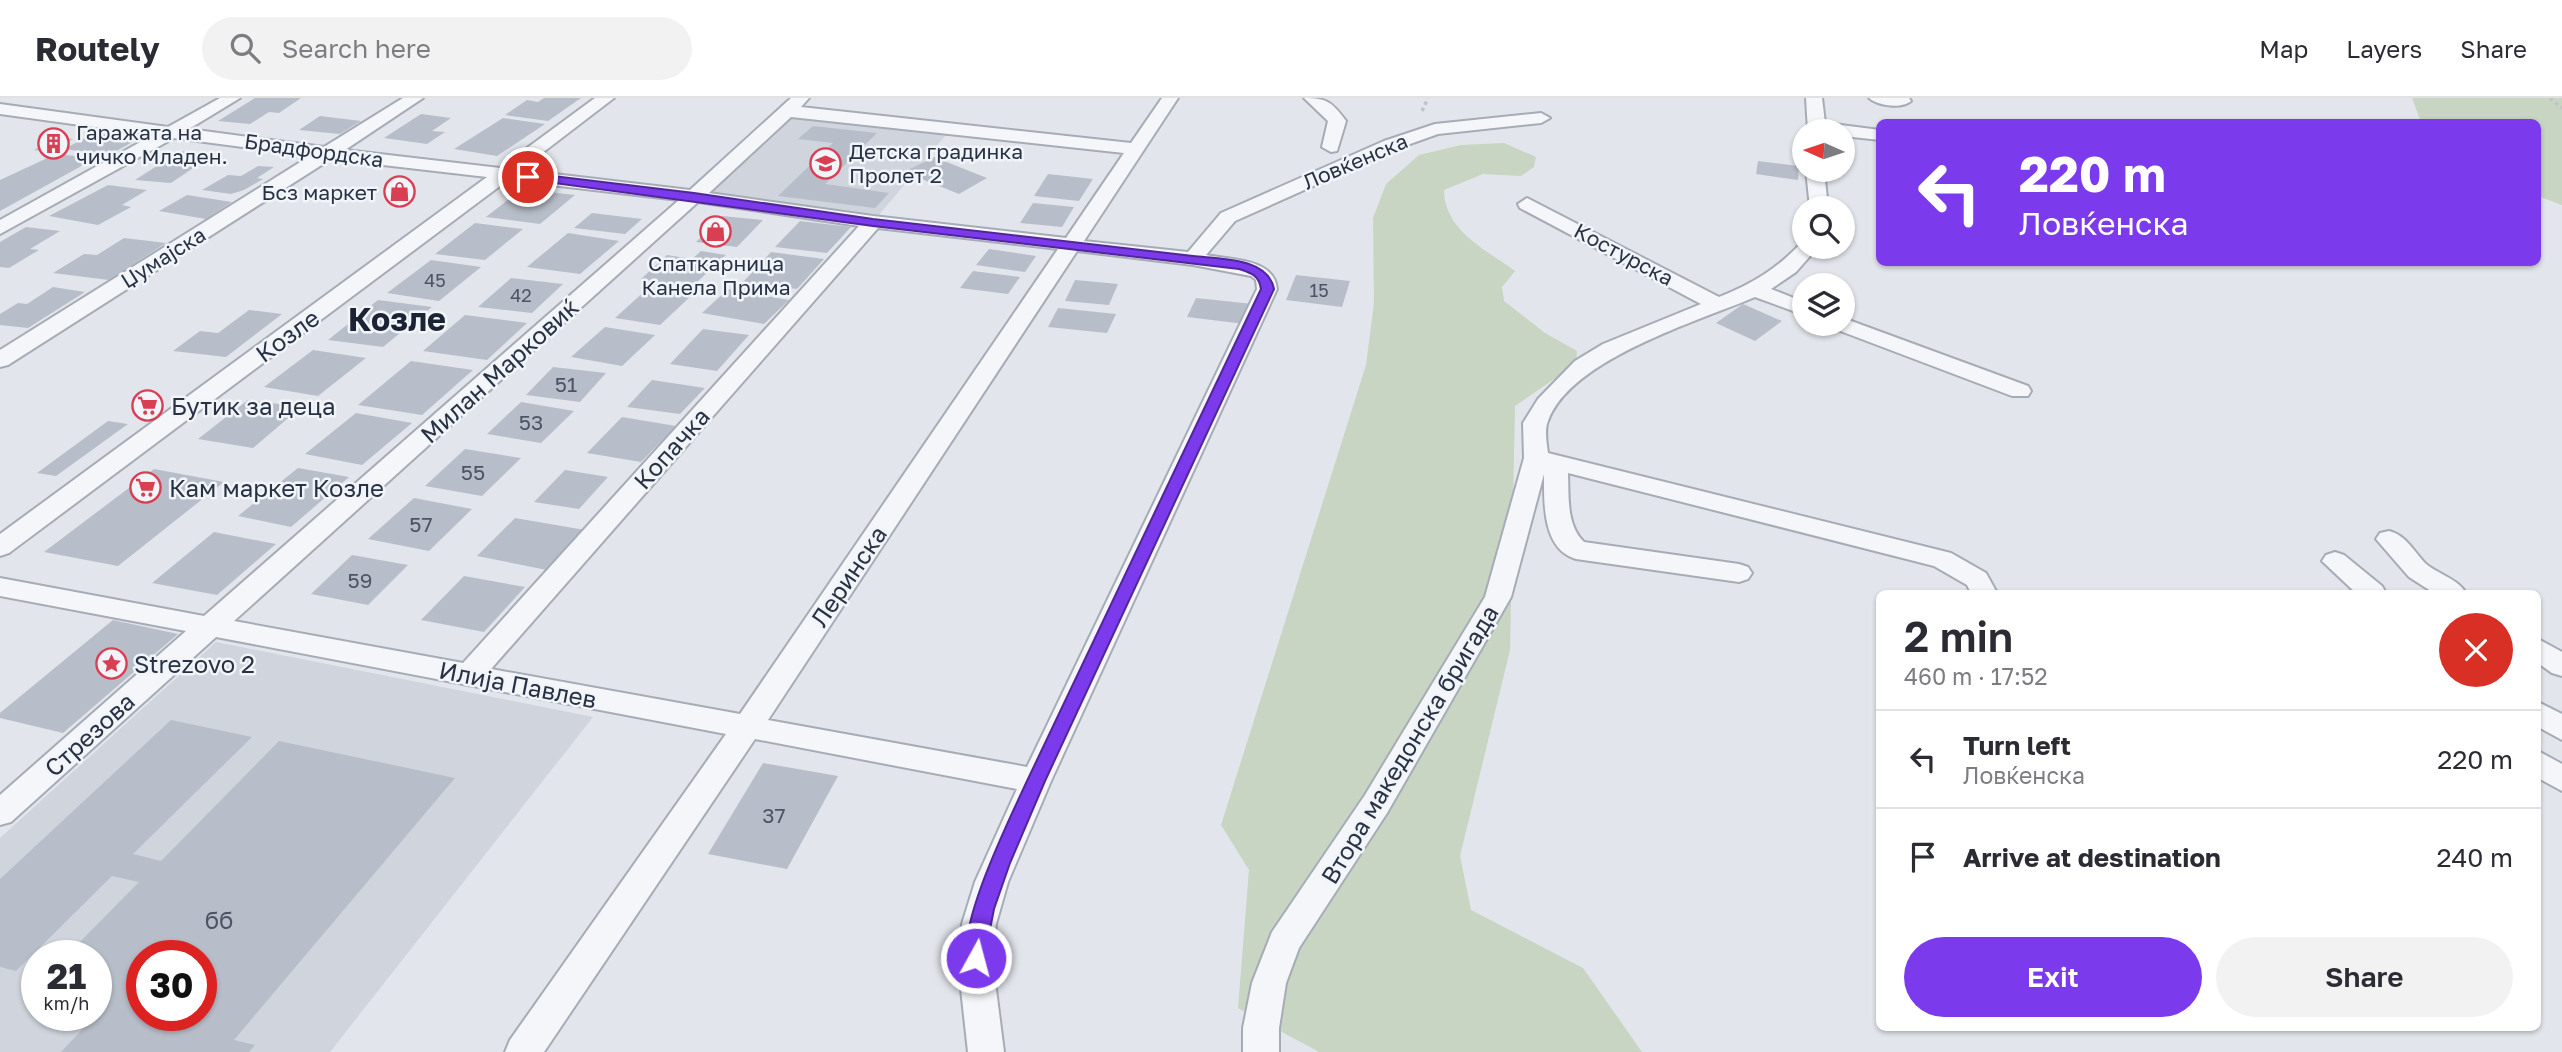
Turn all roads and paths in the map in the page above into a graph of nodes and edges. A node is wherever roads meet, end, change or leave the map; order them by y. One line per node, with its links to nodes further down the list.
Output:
1 (232, 98): 16 (street)
2 (415, 98): 21 (street, Џумајска)
3 (606, 98): 22 (street, Козле)
4 (801, 98): 13 (street, Милан Марковиќ)
5 (1170, 98): 20 (street, Леринска)
6 (1312, 98): 19 (street)
7 (1814, 98): 15 (street)
8 (1877, 98): 10 (street)
9 (2550, 98): 11 (path)
10 (1903, 101)
11 (2562, 108)
12 (0, 109): 16 (street, Брадфордска)
13 (787, 111): 20 (street); 23 (street, Милан Марковиќ)
14 (1542, 118): 28 (street, Ловќенска)
15 (1815, 119)
16 (174, 131): 21 (street, Брадфордска); 26 (street)
17 (1855, 133): 18 (street)
18 (1876, 135)
19 (1331, 147)
20 (1134, 149): 27 (street, Леринска)
21 (326, 153): 22 (street, Брадфордска); 34 (street, Џумајска)
22 (504, 174): 23 (street); 38 (street, Козле)
23 (694, 196): 25 (street); 45 (street, Милан Марковиќ)
24 (1527, 204): 32 (street, Костурска)
25 (873, 222): 27 (street); 48 (street, Копачка)
26 (0, 228)
27 (1071, 244): 28 (street); 50 (street, Леринска)
28 (1193, 259): 54 (street)
29 (1797, 259): 30 (street, Втора македонска бригада)
30 (1755, 290): 31 (street); 32 (street, Втора македонска бригада)
31 (1792, 304)
32 (1720, 306): 36 (street, Втора македонска бригада)
33 (1855, 329): 35 (street)
34 (0, 360)
35 (2020, 391)
36 (1545, 461): 40 (street); 42 (street); 58 (street, Втора македонска бригада)
37 (2389, 539): 44 (street)
38 (0, 547)
39 (2335, 561): 43 (street)
40 (1739, 573)
41 (0, 587): 45 (street, Илија Павлев)
42 (1982, 590)
43 (2369, 590)
44 (2448, 590)
45 (209, 626): 48 (street, Илија Павлев); 55 (street, Стрезова)
46 (2541, 651): 47 (street)
47 (2562, 666)
48 (469, 675): 50 (street, Илија Павлев)
49 (2541, 715): 51 (street)
50 (748, 726): 54 (street, Илија Павлев); 56 (street, Леринска)
51 (2562, 729)
52 (2541, 765): 53 (street)
53 (2562, 779)
54 (1036, 781): 57 (street)
55 (0, 813)
56 (523, 1052)
57 (986, 1052)
58 (1261, 1052)

